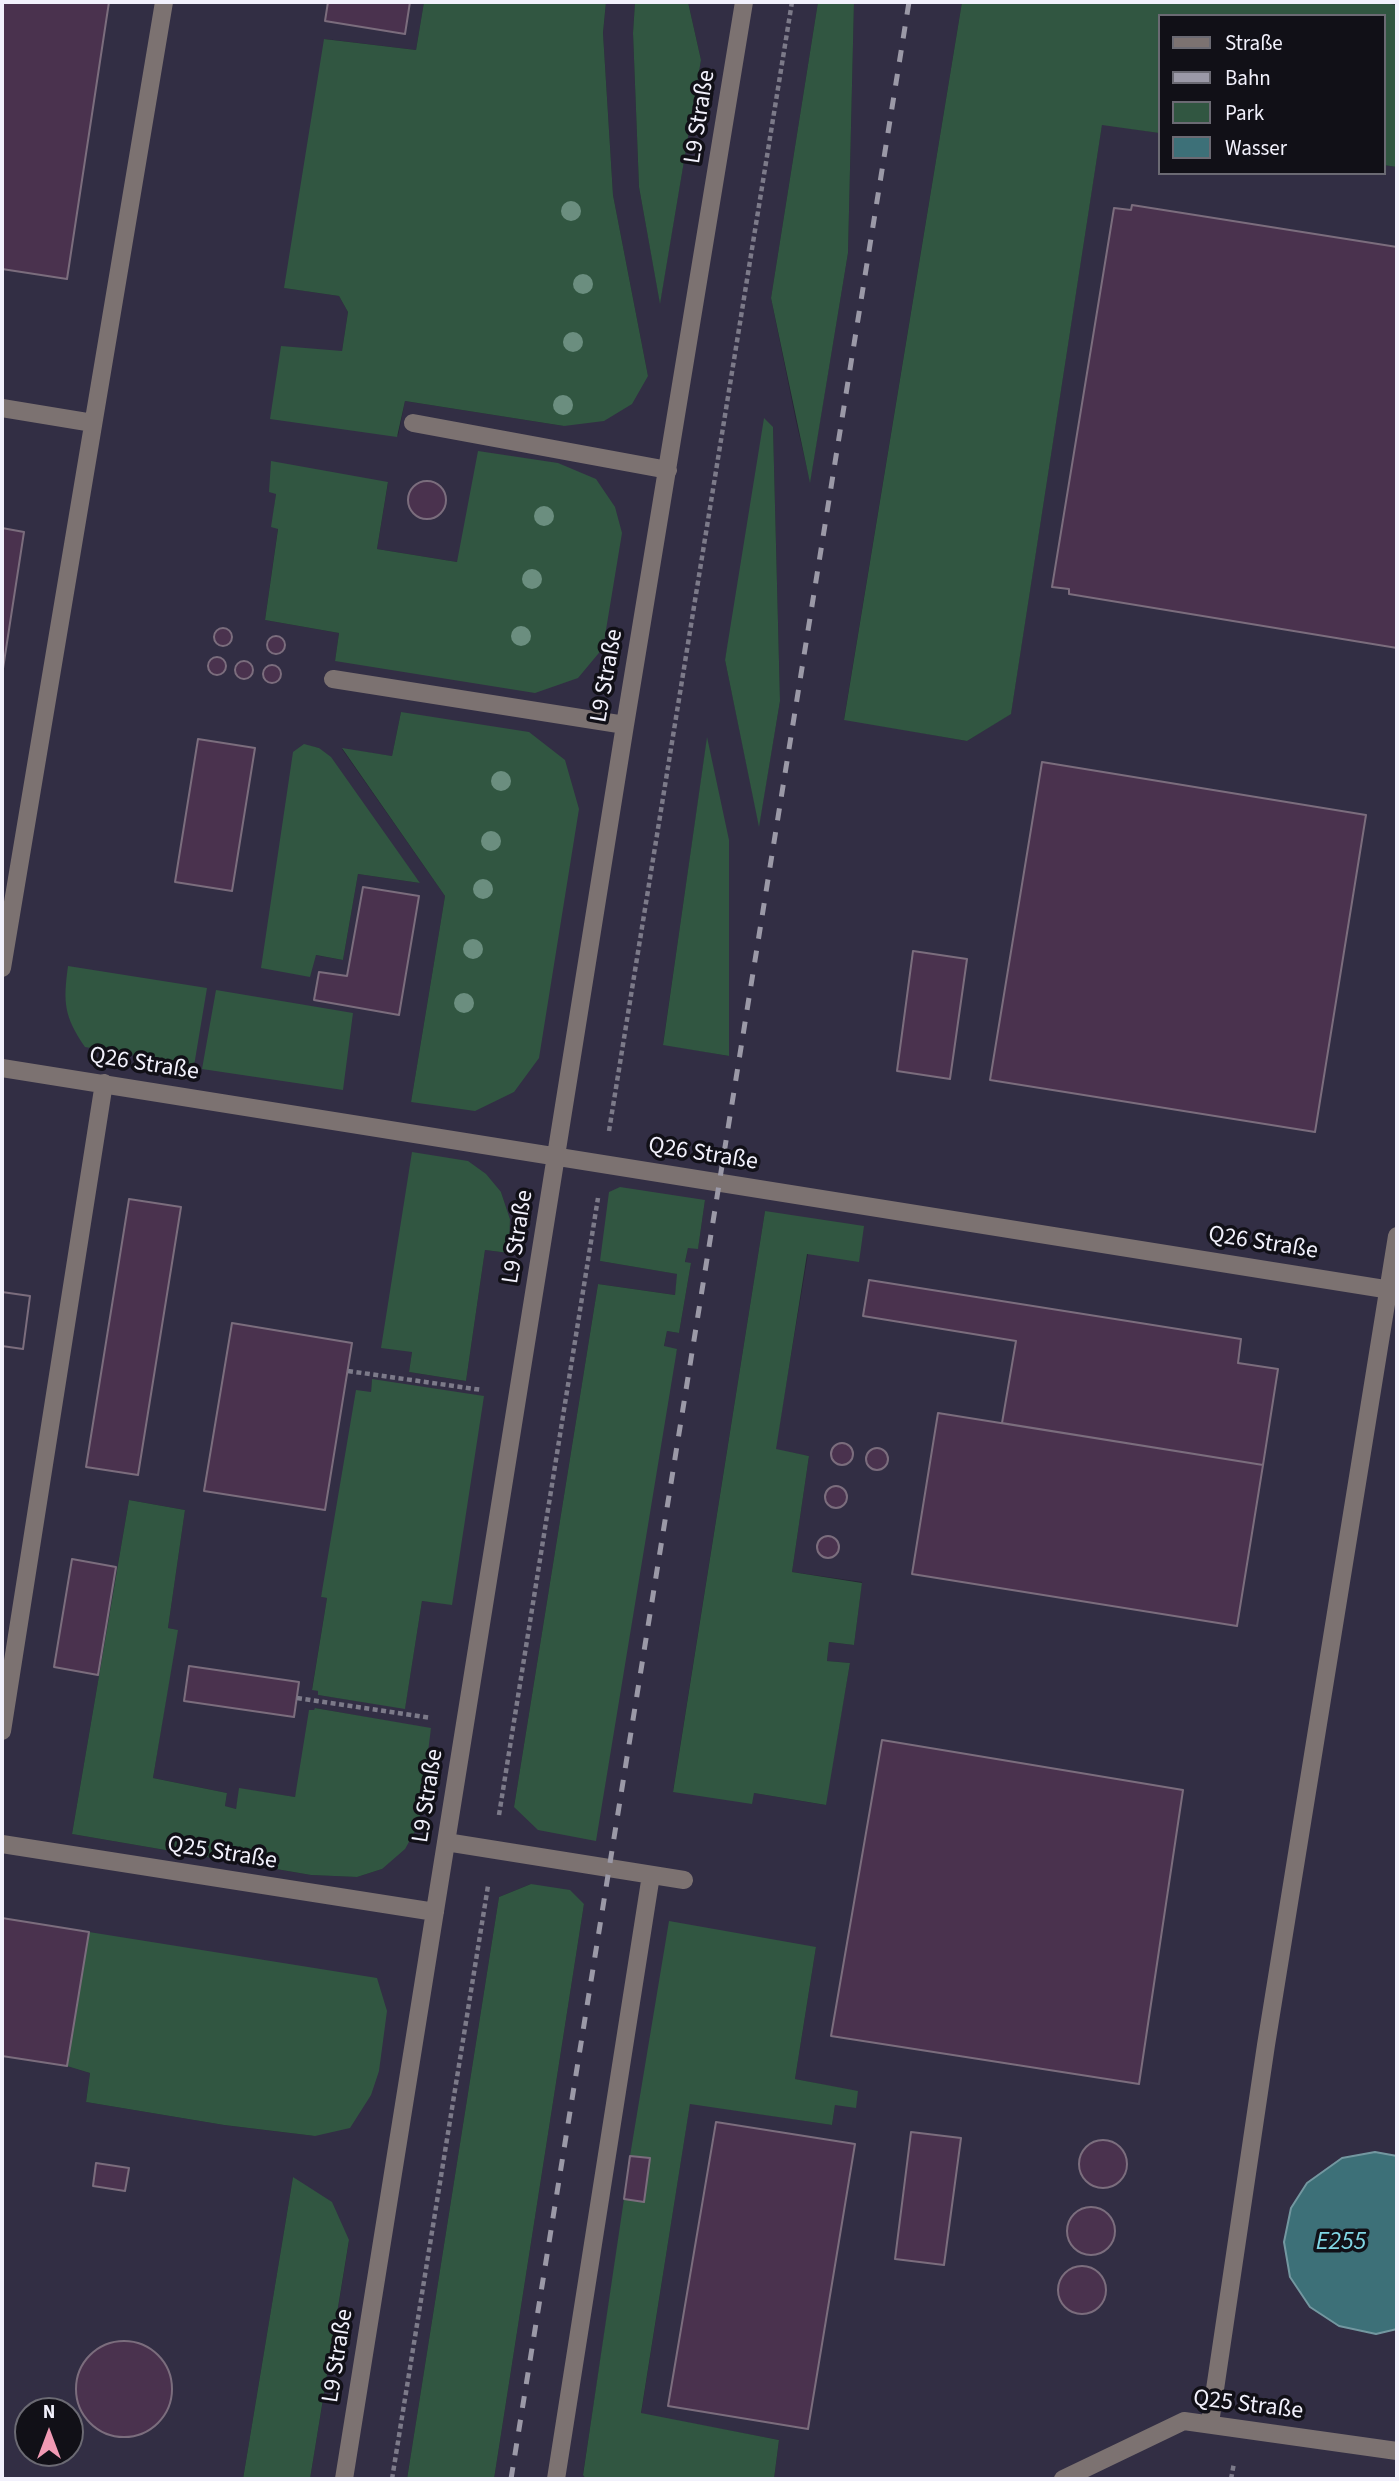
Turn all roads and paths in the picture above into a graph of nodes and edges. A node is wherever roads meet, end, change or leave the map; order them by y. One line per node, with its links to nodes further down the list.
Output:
1 (164, 2): 5 (lane)
2 (744, 2): 7 (lane, L9 Straße)
3 (792, 2): 14 (path)
4 (2, 408): 5 (lane)
5 (93, 423): 10 (lane)
6 (413, 423): 7 (lane)
7 (668, 470): 9 (lane, L9 Straße)
8 (333, 679): 9 (lane)
9 (625, 725): 13 (lane, L9 Straße)
10 (2, 968)
11 (2, 1068): 12 (lane, Q26 Straße)
12 (104, 1083): 13 (lane, Q26 Straße); 21 (lane)
13 (556, 1155): 14 (lane, Q26 Straße); 18 (lane, L9 Straße)
14 (603, 1164): 16 (lane, Q26 Straße); 24 (path)
15 (1397, 1236): 16 (lane)
16 (1393, 1290): 28 (lane)
17 (348, 1371): 18 (path)
18 (519, 1396): 20 (lane, L9 Straße)
19 (297, 1698): 20 (path)
20 (466, 1723): 22 (lane, L9 Straße)
21 (2, 1731)
22 (446, 1842): 24 (lane); 27 (lane, L9 Straße)
23 (2, 1844): 27 (lane, Q25 Straße)
24 (494, 1851): 25 (lane); 31 (path)
25 (651, 1875): 26 (lane); 32 (lane)
26 (684, 1880)
27 (435, 1912): 30 (lane, L9 Straße)
28 (1210, 2423): 29 (lane, Q25 Straße); 33 (lane, Q25 Straße)
29 (1397, 2451)
30 (344, 2479)
31 (392, 2479)
32 (556, 2479)
33 (1063, 2479)

